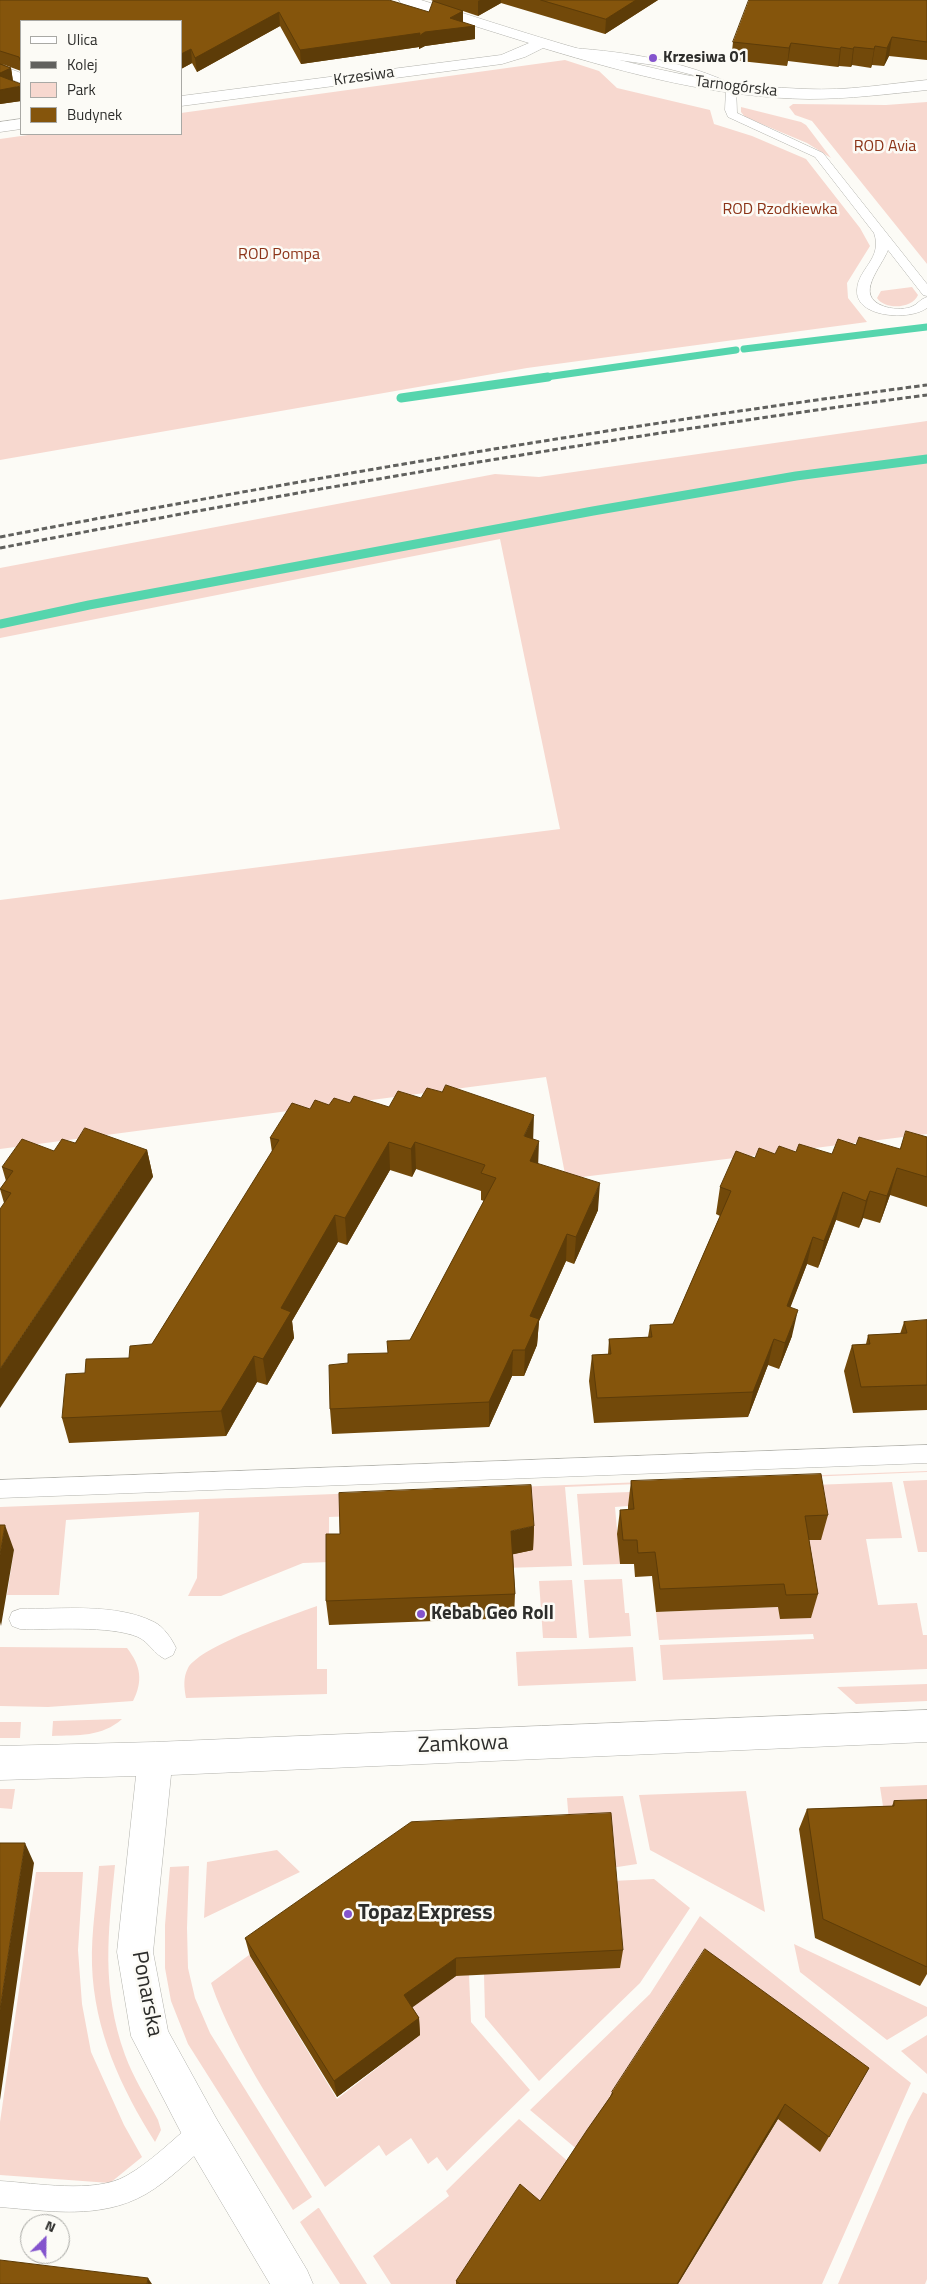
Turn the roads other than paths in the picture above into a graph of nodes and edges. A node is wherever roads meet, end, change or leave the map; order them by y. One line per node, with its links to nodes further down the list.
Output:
1 (406, 0): 3 (street, Tarnogórska)
2 (466, 5): 3 (street)
3 (451, 14): 4 (street, Tarnogórska)
4 (543, 42): 8 (street, Tarnogórska); 9 (street, Krzesiwa)
5 (0, 70): 6 (street)
6 (20, 78)
7 (927, 86): 8 (street, Tarnogórska)
8 (732, 88): 12 (lane)
9 (182, 101)
10 (20, 124): 11 (street)
11 (0, 127)
12 (880, 232): 13 (lane); 14 (lane)
13 (927, 292)
14 (927, 301)
15 (927, 1454): 16 (lane)
16 (0, 1489)
17 (20, 1619): 18 (lane)
18 (165, 1648)
19 (927, 1726): 20 (street, Zamkowa)
20 (155, 1759): 21 (street, Zamkowa); 22 (street, Ponarska)
21 (0, 1763)
22 (202, 2132): 23 (lane); 24 (street, Ponarska)
23 (0, 2194)
24 (293, 2284)

